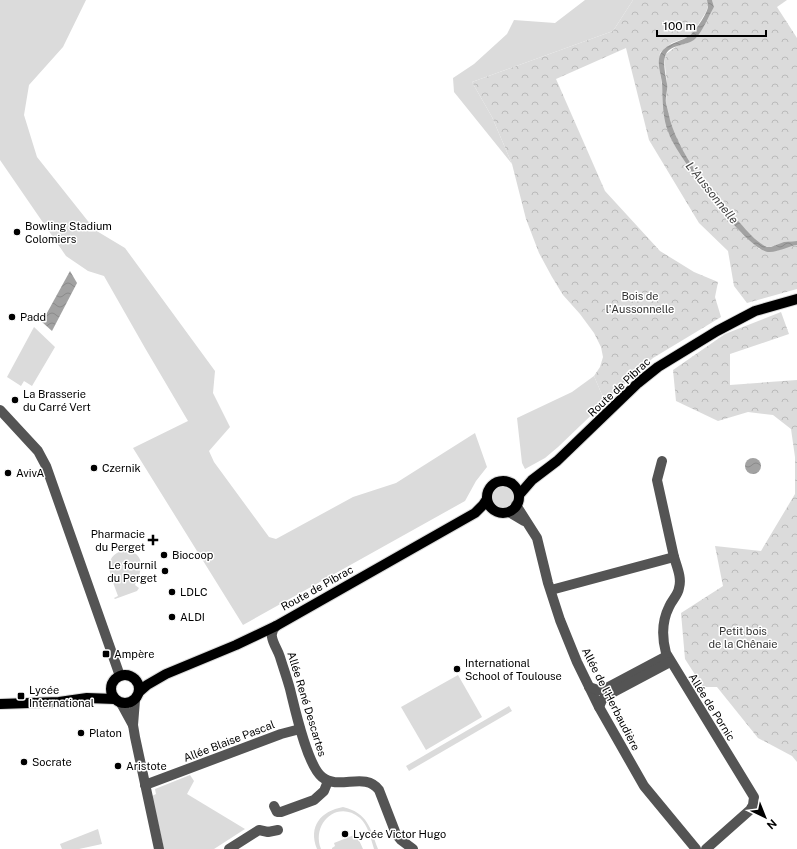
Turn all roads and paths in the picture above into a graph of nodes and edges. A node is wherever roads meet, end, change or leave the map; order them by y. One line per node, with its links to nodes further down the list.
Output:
1 (797, 299): 4 (main road, Route de Pibrac)
2 (0, 410): 15 (street)
3 (662, 461): 10 (street, Allée de Pornic)
4 (532, 480): 5 (main road, Route de Pibrac); 7 (main road, Route de Pibrac)
5 (512, 484): 6 (main road); 7 (main road)
6 (487, 499): 8 (main road); 9 (main road, Route de Pibrac)
7 (515, 504): 8 (main road); 11 (street, Allée de l'Herbaudière)
8 (496, 512): 9 (main road, Route de Pibrac)
9 (475, 513): 12 (main road, Route de Pibrac)
10 (674, 557): 11 (street); 13 (street, Allée de Pornic)
11 (550, 590): 18 (street, Allée de l'Herbaudière)
12 (276, 626): 14 (main road, Route de Pibrac); 27 (street, Allée René Descartes)
13 (669, 659): 18 (street); 24 (street); 36 (street, Allée de Pornic)
14 (166, 674): 16 (main road, Route de Pibrac); 19 (main road, Route de Pibrac)
15 (120, 676): 16 (main road); 17 (main road)
16 (135, 679): 19 (main road)
17 (112, 684): 20 (main road); 21 (main road)
18 (589, 687): 24 (street, Allée de l'Herbaudière)
19 (137, 696): 21 (main road); 26 (street)
20 (87, 698): 21 (main road); 22 (main road)
21 (118, 701): 26 (street)
22 (12, 703): 23 (main road); 25 (main road)
23 (0, 704)
24 (599, 707): 35 (street, Allée de l'Herbaudière)
25 (0, 710)
26 (133, 725): 29 (street)
27 (300, 729): 28 (street, Allée René Descartes); 29 (street, Allée Blaise Pascal)
28 (328, 781): 30 (street); 34 (street)
29 (145, 785): 32 (street)
30 (274, 806)
31 (278, 830): 33 (street)
32 (159, 849)
33 (229, 849)
34 (412, 849)
35 (696, 849)
36 (706, 849)

